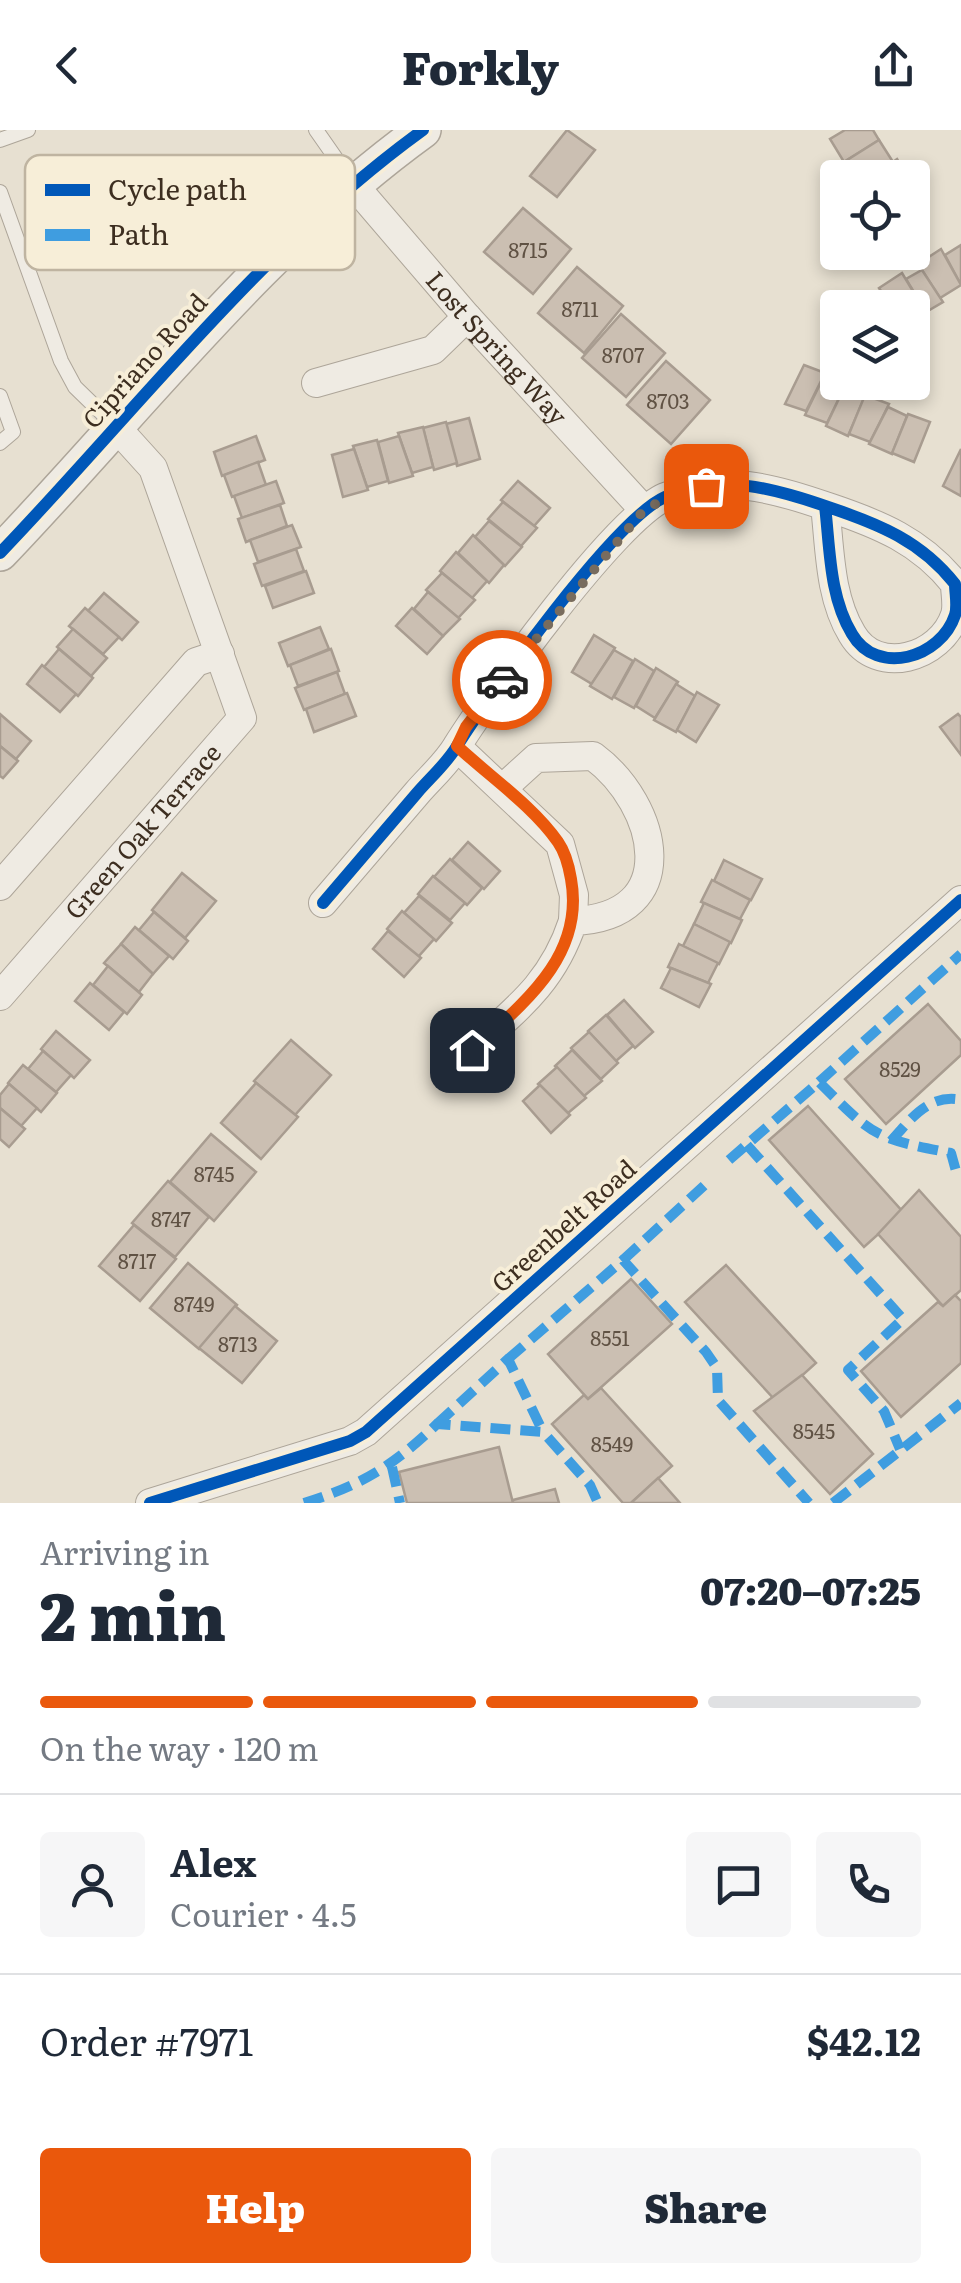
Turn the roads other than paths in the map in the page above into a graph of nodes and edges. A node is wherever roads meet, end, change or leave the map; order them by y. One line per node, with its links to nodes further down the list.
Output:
1 (28, 130): 4 (lane)
2 (316, 130): 5 (lane)
3 (423, 130): 6 (street, Cipriano Road)
4 (0, 140)
5 (334, 155)
6 (355, 183)
7 (355, 185): 11 (street, Lost Spring Way)
8 (0, 192): 9 (lane)
9 (6, 227): 14 (lane)
10 (262, 270): 14 (street, Cipriano Road)
11 (466, 317): 12 (street); 17 (street, Lost Spring Way)
12 (316, 383)
13 (0, 396): 15 (lane)
14 (115, 426): 18 (street, Cipriano Road); 19 (street, Green Oak Terrace)
15 (0, 443)
16 (826, 506): 16 (street); 17 (street)
17 (644, 510): 20 (street)
18 (0, 553)
19 (220, 654): 22 (street); 26 (street, Green Oak Terrace)
20 (457, 746): 21 (street); 24 (street)
21 (503, 788): 25 (street); 25 (street)
22 (0, 886)
23 (961, 900): 28 (street, Greenbelt Road)
24 (323, 902)
25 (573, 920): 27 (street)
26 (0, 996)
27 (472, 1050)
28 (150, 1503)

